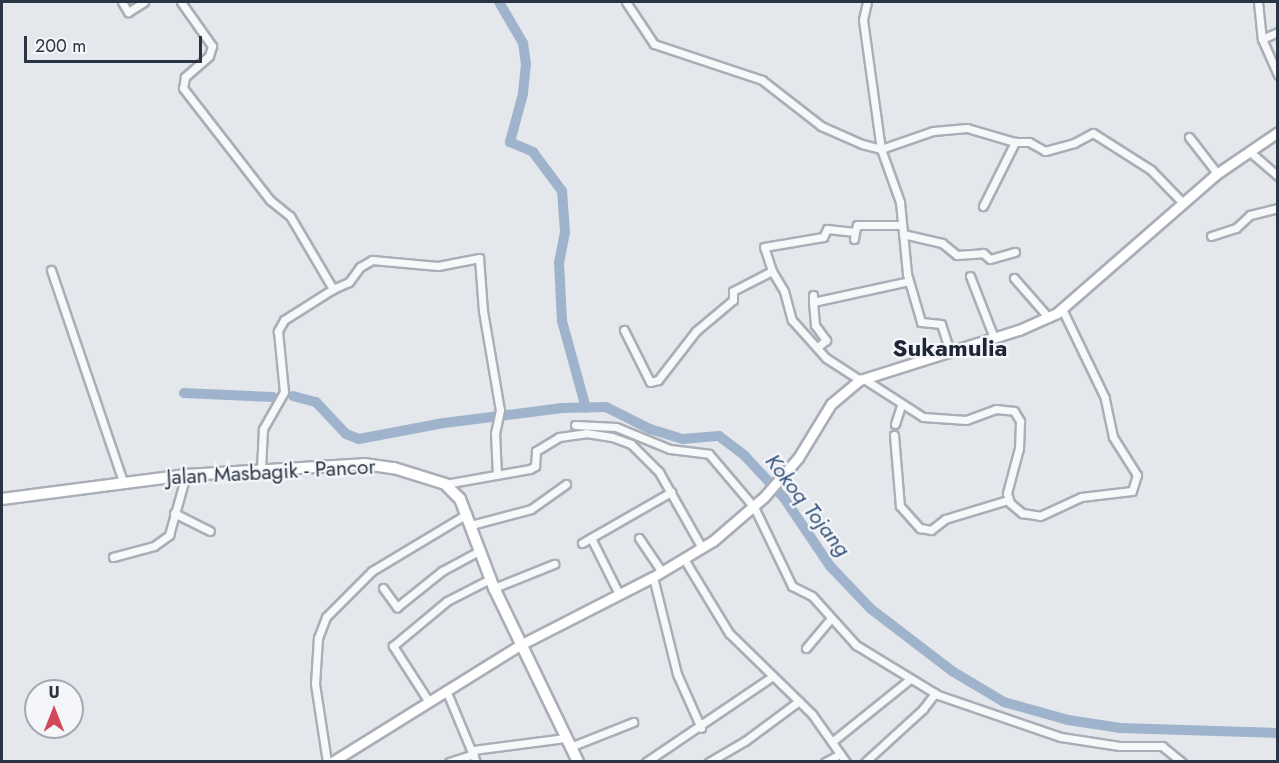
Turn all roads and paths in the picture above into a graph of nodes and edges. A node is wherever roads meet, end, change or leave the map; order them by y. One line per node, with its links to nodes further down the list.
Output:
1 (122, 2): 2 (street)
2 (144, 2)
3 (181, 2): 29 (street)
4 (627, 2): 13 (street)
5 (867, 2): 13 (street)
6 (1258, 2): 8 (street)
7 (1278, 32): 8 (street)
8 (1262, 39): 9 (street)
9 (1278, 75)
10 (1278, 132): 14 (street)
11 (1189, 138): 15 (street)
12 (1015, 142): 13 (street); 17 (street); 18 (street)
13 (881, 148): 20 (street)
14 (1249, 150): 15 (street); 16 (street)
15 (1217, 173): 17 (street)
16 (1278, 176)
17 (1184, 204): 30 (street)
18 (983, 206)
19 (1278, 208): 22 (street)
20 (902, 225): 21 (street); 25 (street)
21 (903, 234): 23 (street); 28 (street)
22 (1210, 236)
23 (1015, 252)
24 (51, 270): 44 (street)
25 (772, 271): 32 (street); 34 (street)
26 (970, 276): 33 (street)
27 (1014, 278): 31 (street)
28 (909, 280): 34 (street); 35 (street)
29 (333, 289): 41 (street); 43 (street)
30 (1062, 309): 31 (street); 49 (street)
31 (1049, 318): 33 (street)
32 (624, 330)
33 (994, 338): 35 (street)
34 (818, 347): 36 (street)
35 (950, 351): 36 (street)
36 (862, 379): 37 (street); 50 (street)
37 (901, 405): 38 (street); 49 (street)
38 (895, 424)
39 (575, 425): 50 (street)
40 (894, 435): 49 (street)
41 (261, 469): 42 (main road, Jalan Masbagik - Pancor); 45 (main road, Jalan Masbagik - Pancor)
42 (186, 475): 44 (main road, Jalan Masbagik - Pancor); 51 (street)
43 (497, 475): 45 (street); 47 (street)
44 (123, 482): 48 (main road, Jalan Masbagik - Pancor)
45 (446, 484): 52 (main road)
46 (567, 484): 52 (street)
47 (671, 492): 54 (street); 57 (street)
48 (2, 499)
49 (1008, 500)
50 (754, 507): 57 (street); 67 (street)
51 (174, 513): 53 (street); 59 (street)
52 (469, 520): 58 (main road); 83 (street)
53 (210, 531)
54 (591, 538): 56 (street); 66 (street)
55 (639, 538): 62 (street)
56 (582, 543)
57 (702, 548): 60 (street)
58 (479, 551): 64 (main road); 65 (street)
59 (113, 557)
60 (684, 559): 62 (street); 70 (street)
61 (554, 564): 64 (street)
62 (662, 572): 63 (street)
63 (653, 577): 66 (street); 77 (street)
64 (492, 583): 68 (main road); 75 (street)
65 (383, 588)
66 (619, 594): 68 (street)
67 (828, 621): 69 (street); 71 (street)
68 (520, 645): 72 (street); 79 (main road)
69 (806, 648)
70 (773, 676): 74 (street); 77 (street)
71 (910, 679): 73 (street); 78 (street)
72 (446, 690): 75 (street); 81 (street)
73 (935, 693): 90 (street); 91 (street)
74 (799, 701): 78 (street); 87 (street)
75 (429, 702): 83 (street)
76 (633, 722): 79 (street)
77 (701, 728): 82 (street)
78 (833, 741): 80 (street)
79 (568, 742): 81 (street); 85 (main road)
80 (840, 754): 88 (street); 89 (street)
81 (474, 755): 84 (street)
82 (660, 758): 86 (street)
83 (333, 761)
84 (449, 762)
85 (578, 762)
86 (646, 762)
87 (709, 762)
88 (825, 762)
89 (846, 762)
90 (864, 762)
91 (1182, 762)

